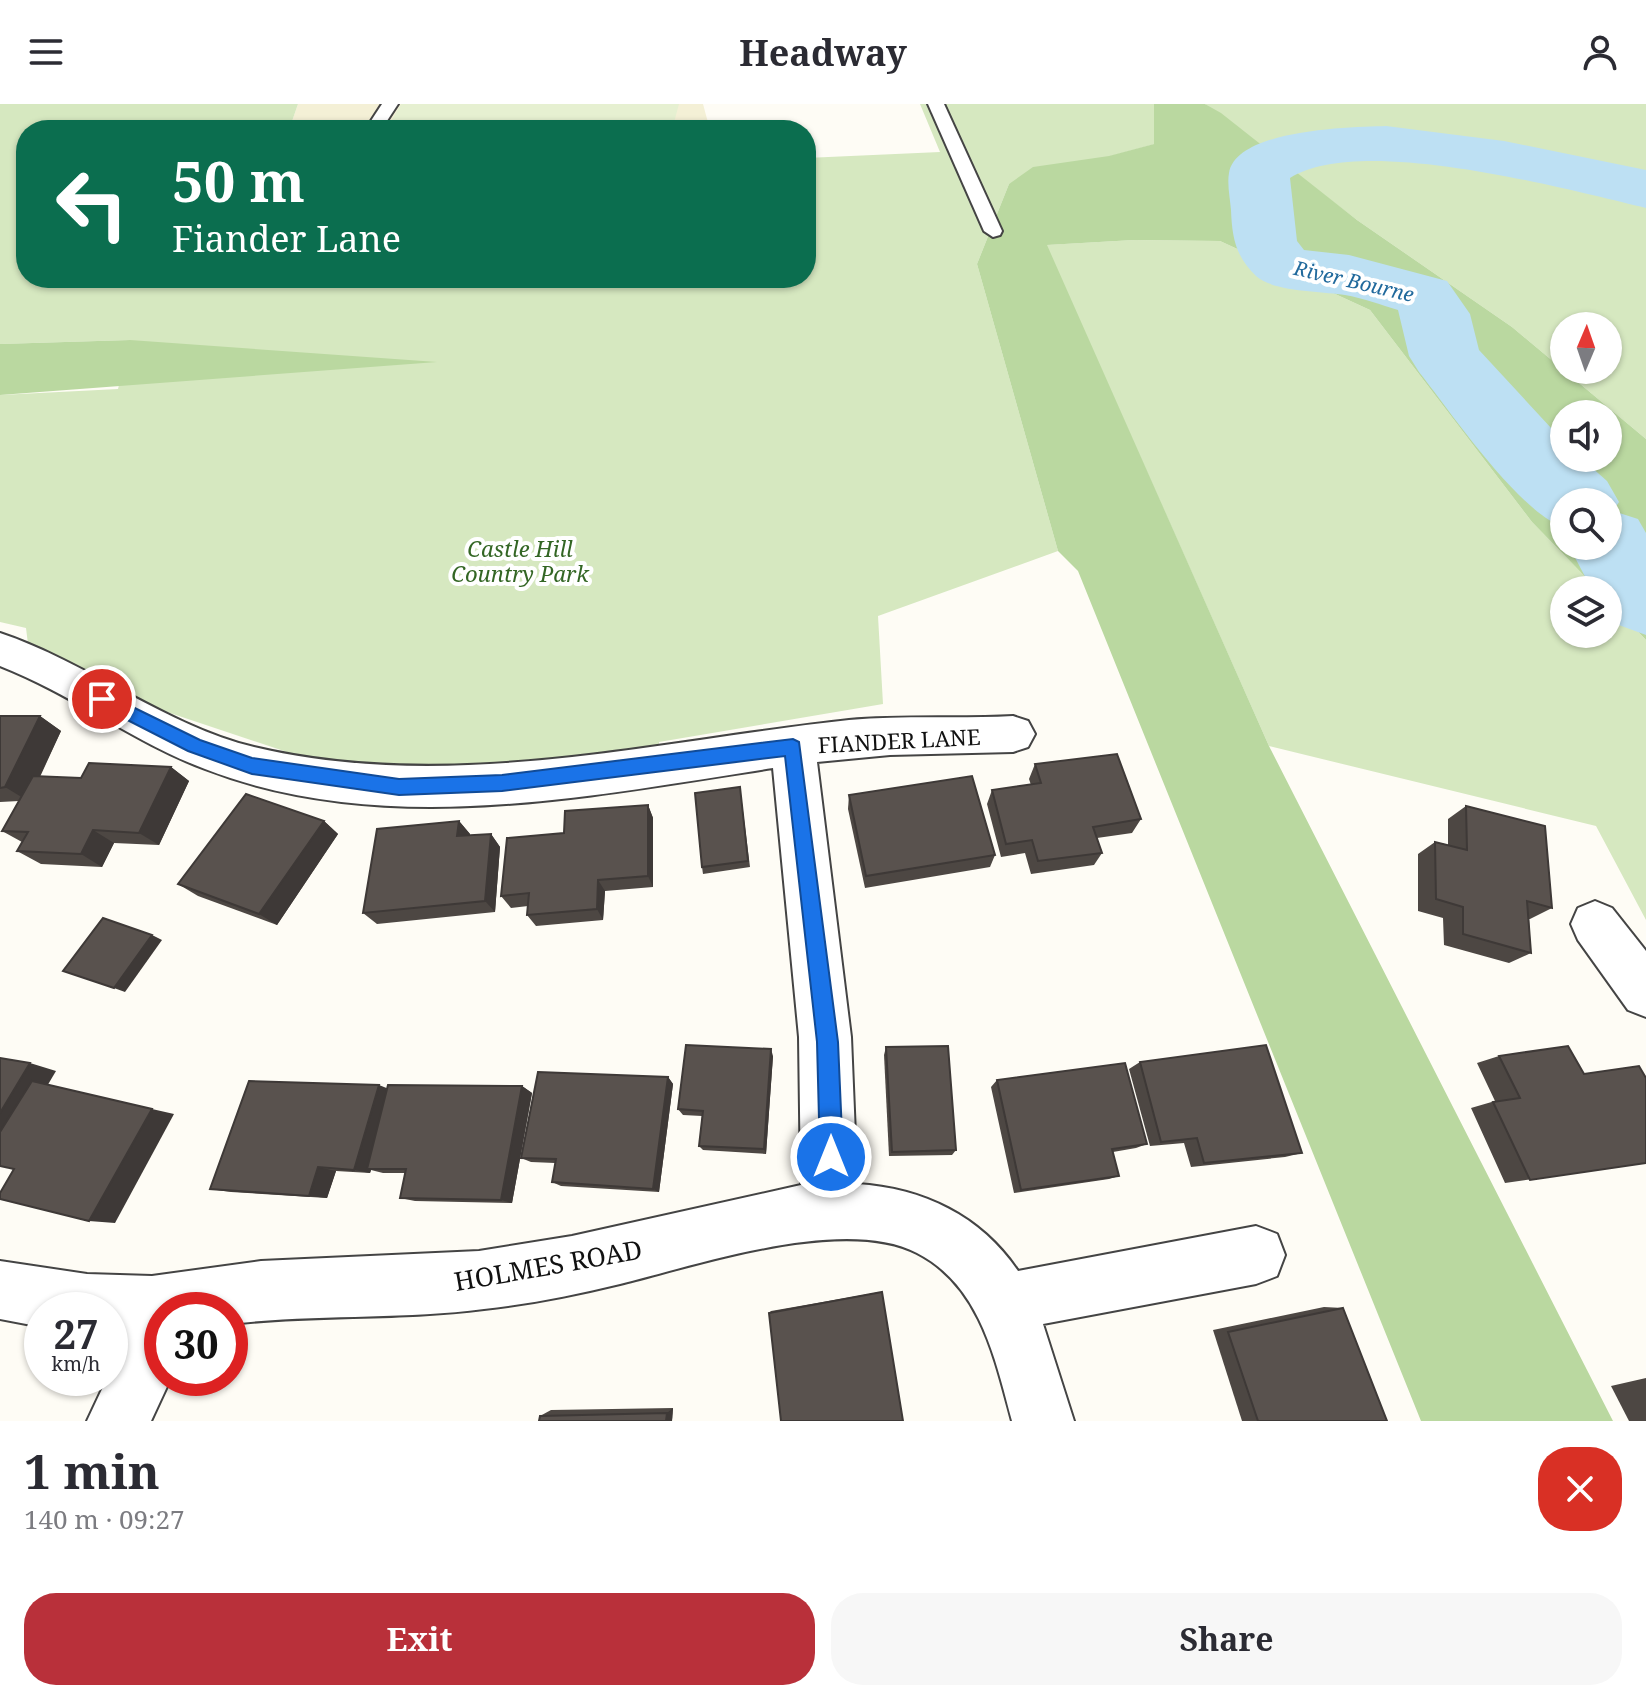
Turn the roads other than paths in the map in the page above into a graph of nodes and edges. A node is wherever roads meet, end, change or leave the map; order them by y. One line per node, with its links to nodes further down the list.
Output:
1 (936, 104): 2 (lane)
2 (993, 231)
3 (0, 649): 5 (street, FIANDER LANE)
4 (1013, 734): 5 (street, FIANDER LANE)
5 (793, 747): 8 (street)
6 (1595, 924): 7 (street)
7 (1646, 992)
8 (829, 1212): 11 (street, HOLMES ROAD); 12 (street, HOLMES ROAD)
9 (1256, 1255): 12 (street)
10 (0, 1290): 13 (street, HOLMES ROAD)
11 (243, 1292)
12 (1004, 1304): 16 (street, HOLMES ROAD)
13 (144, 1310)
14 (144, 1367): 15 (street)
15 (118, 1421)
16 (1043, 1421)

